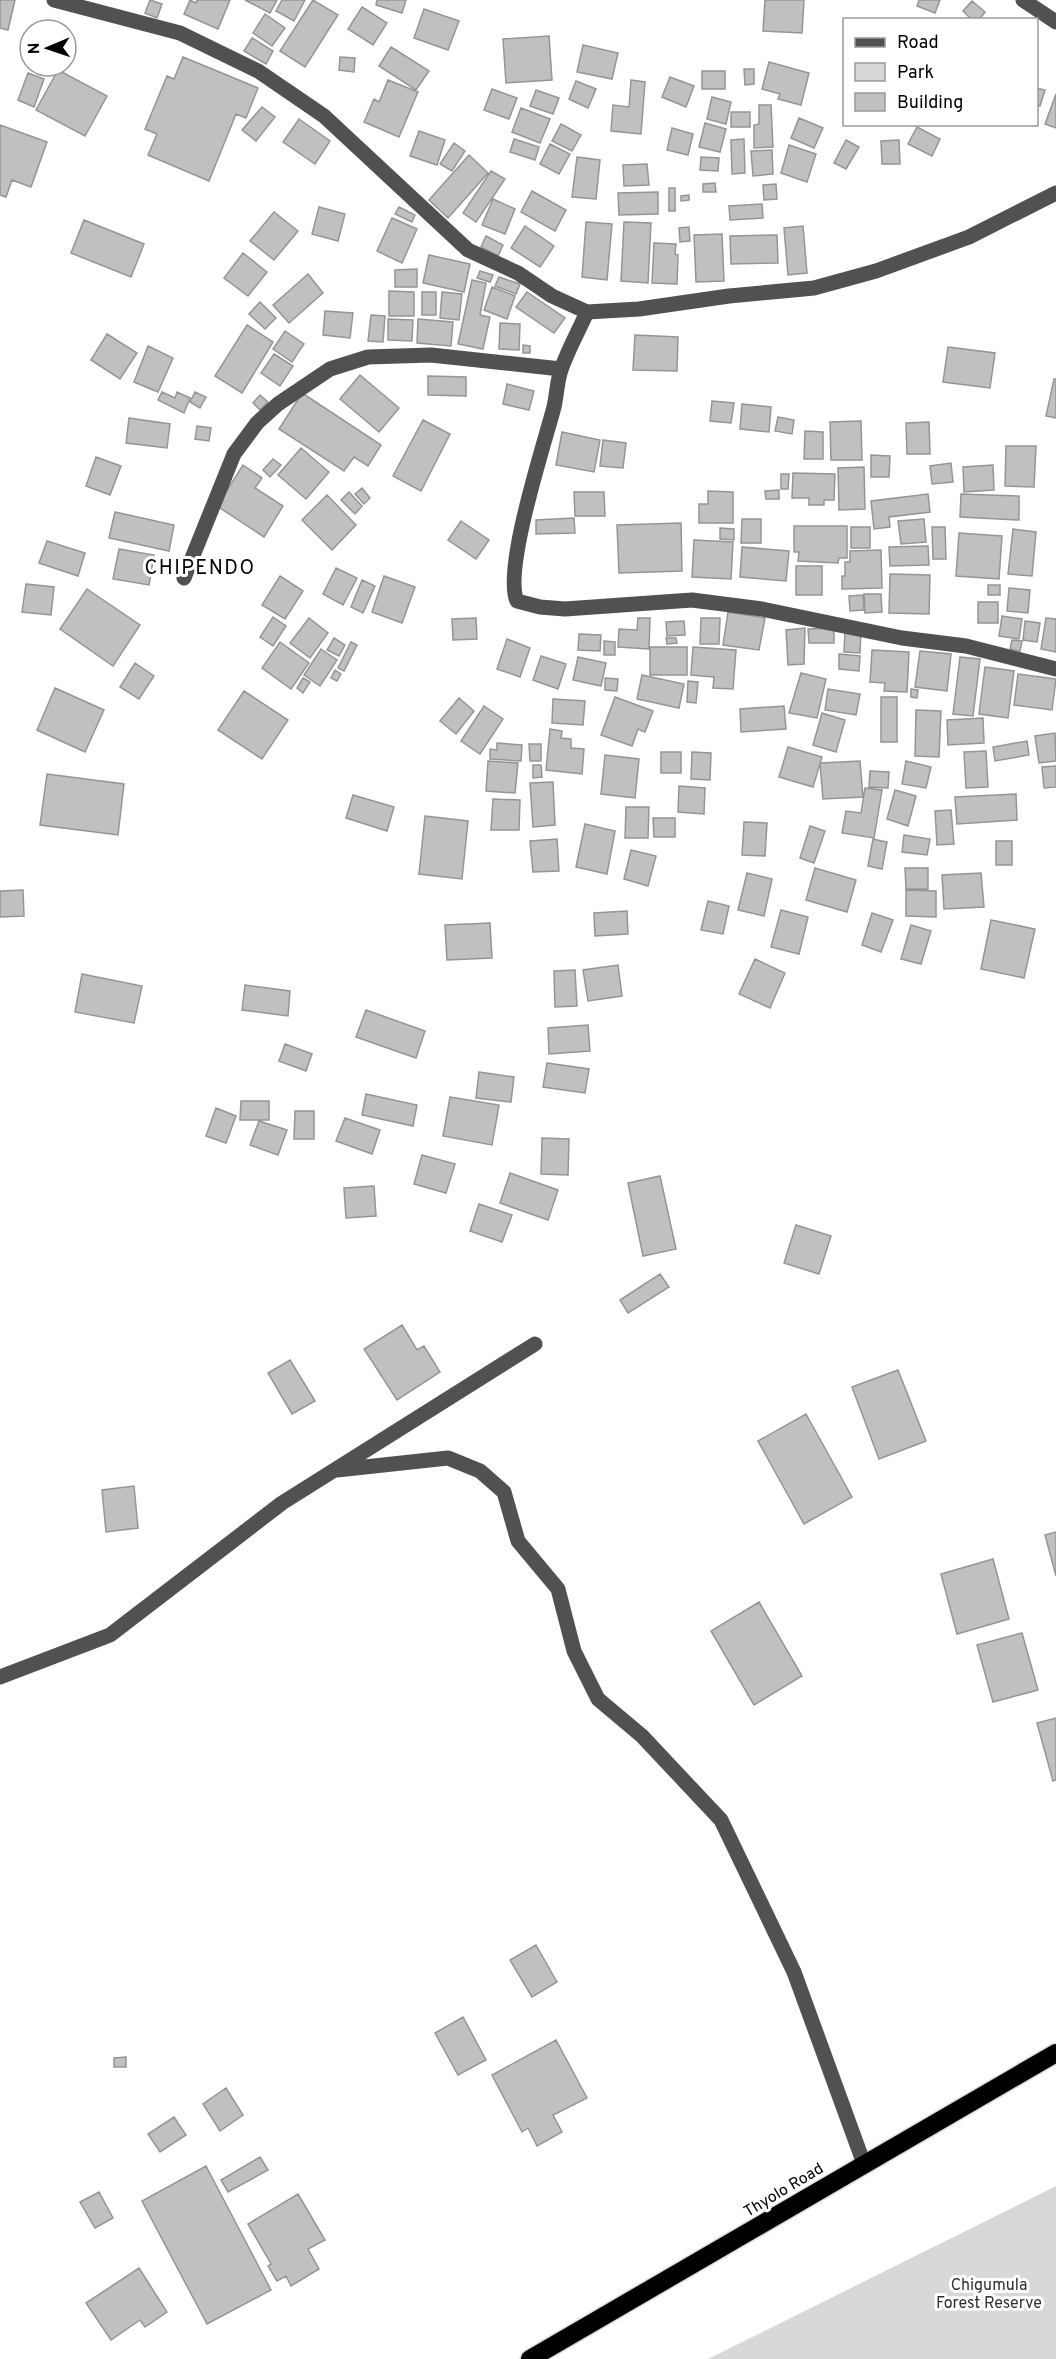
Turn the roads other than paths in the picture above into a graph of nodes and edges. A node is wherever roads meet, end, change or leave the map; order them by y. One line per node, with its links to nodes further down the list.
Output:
1 (54, 0): 5 (street)
2 (1023, 0): 3 (street)
3 (1056, 22)
4 (1056, 193): 5 (street)
5 (587, 312): 6 (street)
6 (561, 369): 7 (street); 8 (street)
7 (184, 578)
8 (1056, 669)
9 (535, 1344): 10 (street)
10 (337, 1470): 11 (street); 13 (street)
11 (0, 1677)
12 (1056, 2053): 13 (highway, Thyolo Road)
13 (864, 2164): 14 (highway, Thyolo Road)
14 (530, 2359)

